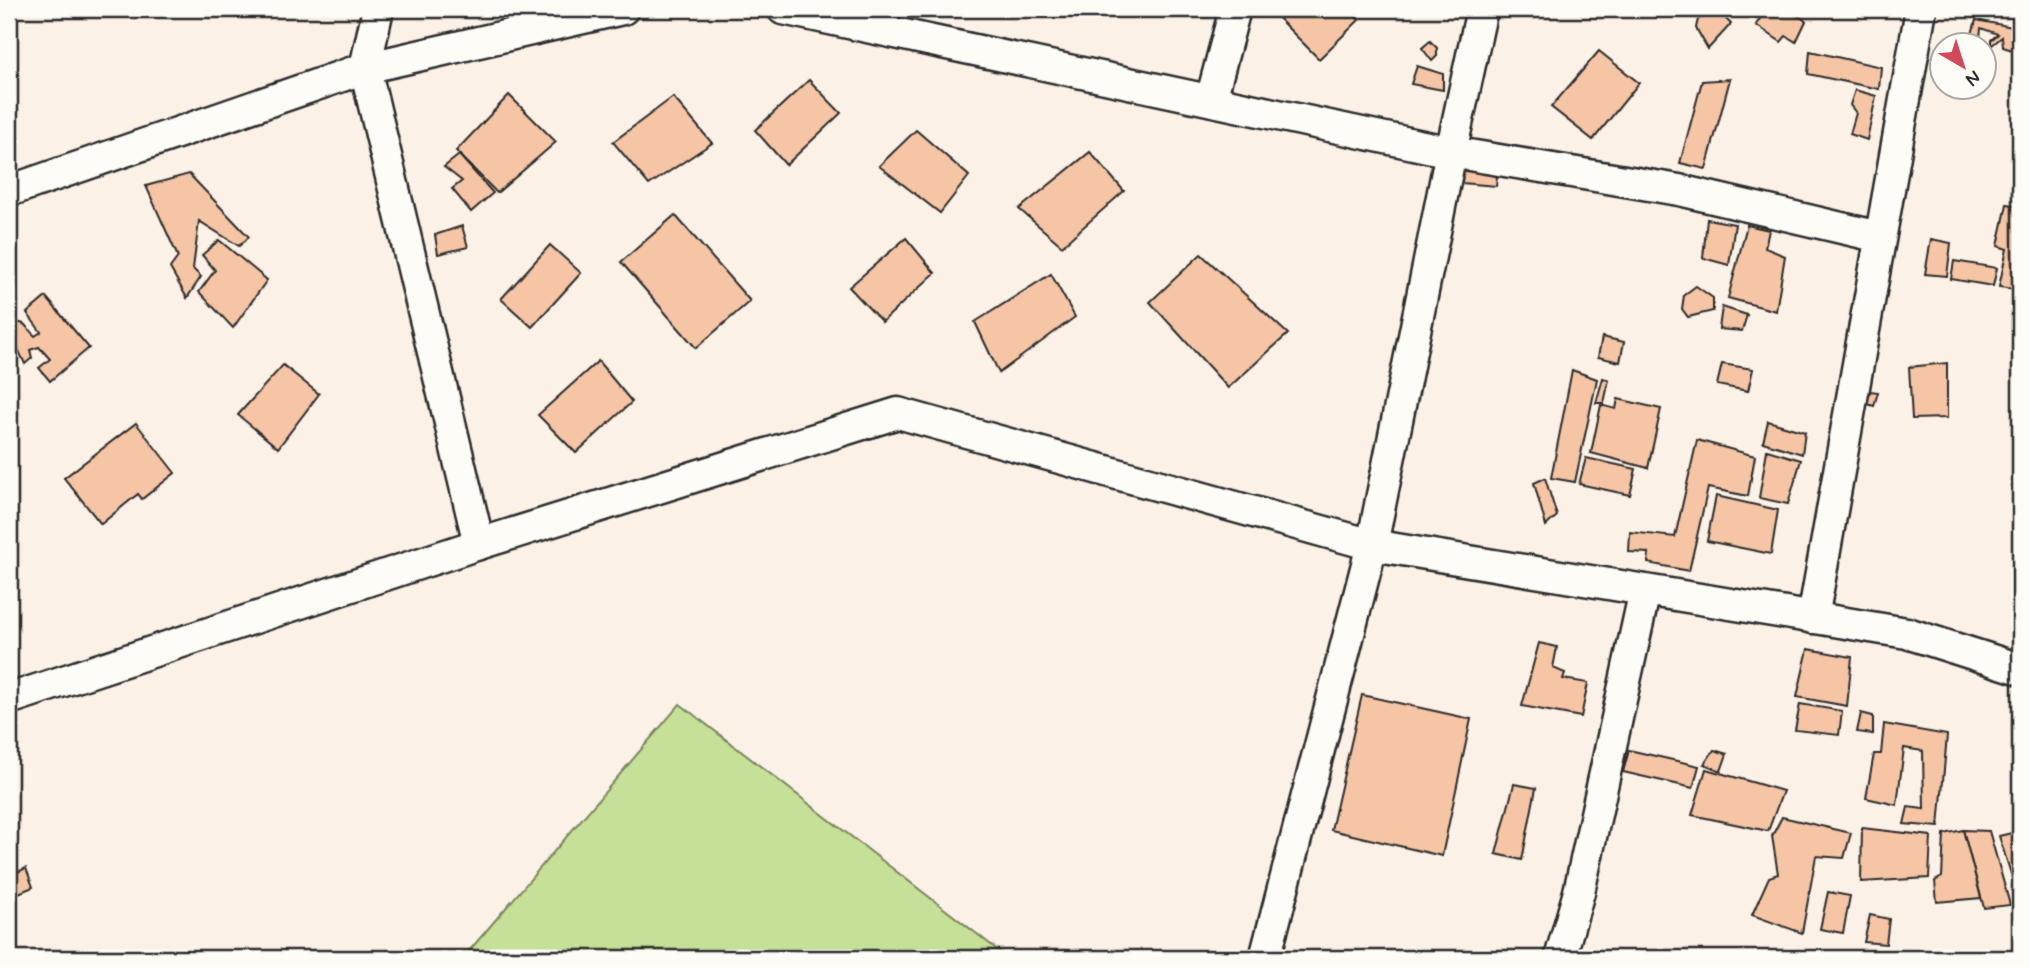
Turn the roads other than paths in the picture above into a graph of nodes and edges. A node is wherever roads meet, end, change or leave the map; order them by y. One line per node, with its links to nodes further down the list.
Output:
1 (378, 9): 7 (street)
2 (623, 9): 7 (street)
3 (783, 9): 8 (street)
4 (1235, 9): 8 (street)
5 (1482, 9): 9 (street)
6 (1921, 9): 11 (street)
7 (365, 68): 10 (street); 12 (street)
8 (1211, 100): 9 (street)
9 (1451, 152): 11 (street); 13 (street)
10 (9, 191)
11 (1880, 237): 15 (street)
12 (480, 544): 13 (street); 17 (street)
13 (1372, 545): 14 (street); 18 (street)
14 (1645, 590): 15 (street); 19 (street)
15 (1813, 618): 16 (street)
16 (2020, 669)
17 (9, 699)
18 (1265, 958)
19 (1560, 958)

